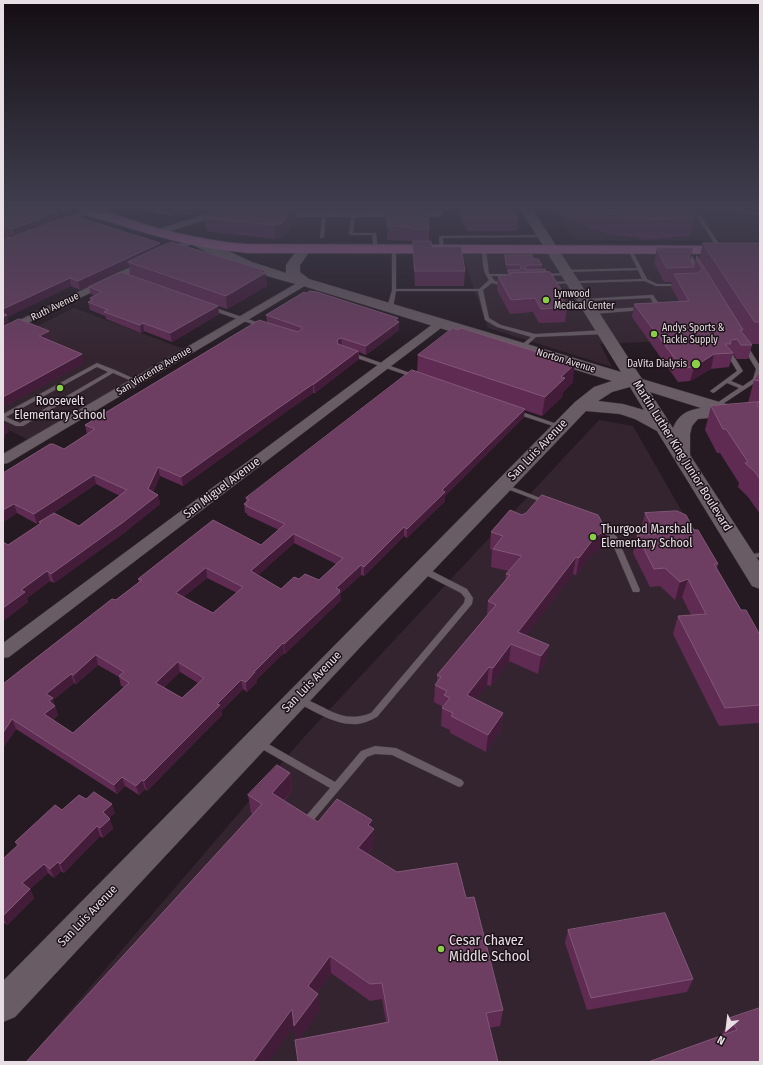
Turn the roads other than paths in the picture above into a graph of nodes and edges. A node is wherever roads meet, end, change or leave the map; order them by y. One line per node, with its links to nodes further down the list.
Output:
1 (155, 260): 33 (street, Ruth Avenue)
2 (231, 260): 19 (street, Norton Avenue)
3 (297, 260): 19 (street)
4 (394, 260): 23 (lane)
5 (485, 260): 12 (lane)
6 (559, 260): 15 (street, Martin Luther King Junior Boulevard)
7 (635, 260): 11 (lane)
8 (692, 260): 9 (lane)
9 (696, 265): 10 (lane); 16 (lane)
10 (689, 268)
11 (640, 269): 15 (lane); 17 (lane)
12 (487, 275): 13 (lane); 18 (lane)
13 (518, 275)
14 (534, 275): 15 (lane)
15 (569, 276): 17 (lane); 20 (lane); 26 (street, Martin Luther King Junior Boulevard)
16 (703, 278)
17 (645, 280): 22 (lane)
18 (491, 281): 21 (lane); 24 (lane)
19 (304, 282): 27 (street, Norton Avenue); 30 (street, San Vincente Avenue)
20 (545, 283)
21 (515, 284)
22 (684, 285)
23 (394, 290): 24 (lane); 27 (lane)
24 (480, 290): 35 (lane)
25 (206, 306): 30 (lane)
26 (588, 306): 28 (lane); 29 (lane); 34 (street, Martin Luther King Junior Boulevard)
27 (390, 308): 31 (street, Norton Avenue)
28 (652, 308)
29 (645, 309)
30 (242, 319): 32 (lane); 44 (street, San Vincente Avenue)
31 (441, 323): 37 (street, Norton Avenue); 40 (street, San Miguel Avenue)
32 (270, 328)
33 (3, 332)
34 (605, 332): 35 (lane); 45 (street, Martin Luther King Junior Boulevard)
35 (535, 336): 37 (lane)
36 (743, 343): 41 (lane)
37 (522, 347): 45 (street, Norton Avenue)
38 (341, 350): 40 (lane)
39 (732, 356): 46 (lane)
40 (384, 366): 43 (lane); 64 (street, San Miguel Avenue)
41 (760, 368): 47 (lane)
42 (113, 371): 44 (lane); 51 (lane); 51 (lane)
43 (422, 379)
44 (136, 381): 56 (street, San Vincente Avenue)
45 (635, 381): 48 (street, Norton Avenue); 49 (street, San Luis Avenue); 54 (street, Martin Luther King Junior Boulevard)
46 (727, 382): 47 (lane); 48 (lane)
47 (743, 388): 48 (lane)
48 (714, 398): 52 (street, Norton Avenue)
49 (581, 406): 53 (street, San Luis Avenue); 54 (street)
50 (512, 410): 53 (lane)
51 (3, 417)
52 (760, 421): 55 (street)
53 (560, 427): 57 (street, San Luis Avenue)
54 (664, 428): 55 (street, Martin Luther King Junior Boulevard)
55 (681, 456): 60 (street, Martin Luther King Junior Boulevard)
56 (3, 460)
57 (503, 486): 58 (lane); 61 (street, San Luis Avenue)
58 (553, 505)
59 (594, 522): 63 (lane)
60 (752, 556): 62 (street, Martin Luther King Junior Boulevard)
61 (422, 570): 65 (street, San Luis Avenue); 65 (lane)
62 (760, 581)
63 (636, 590)
64 (3, 652)
65 (297, 699): 66 (street, San Luis Avenue)
66 (256, 741): 68 (lane); 70 (street, San Luis Avenue)
67 (458, 783): 68 (lane)
68 (336, 787): 69 (lane)
69 (309, 819)
70 (3, 1005)

